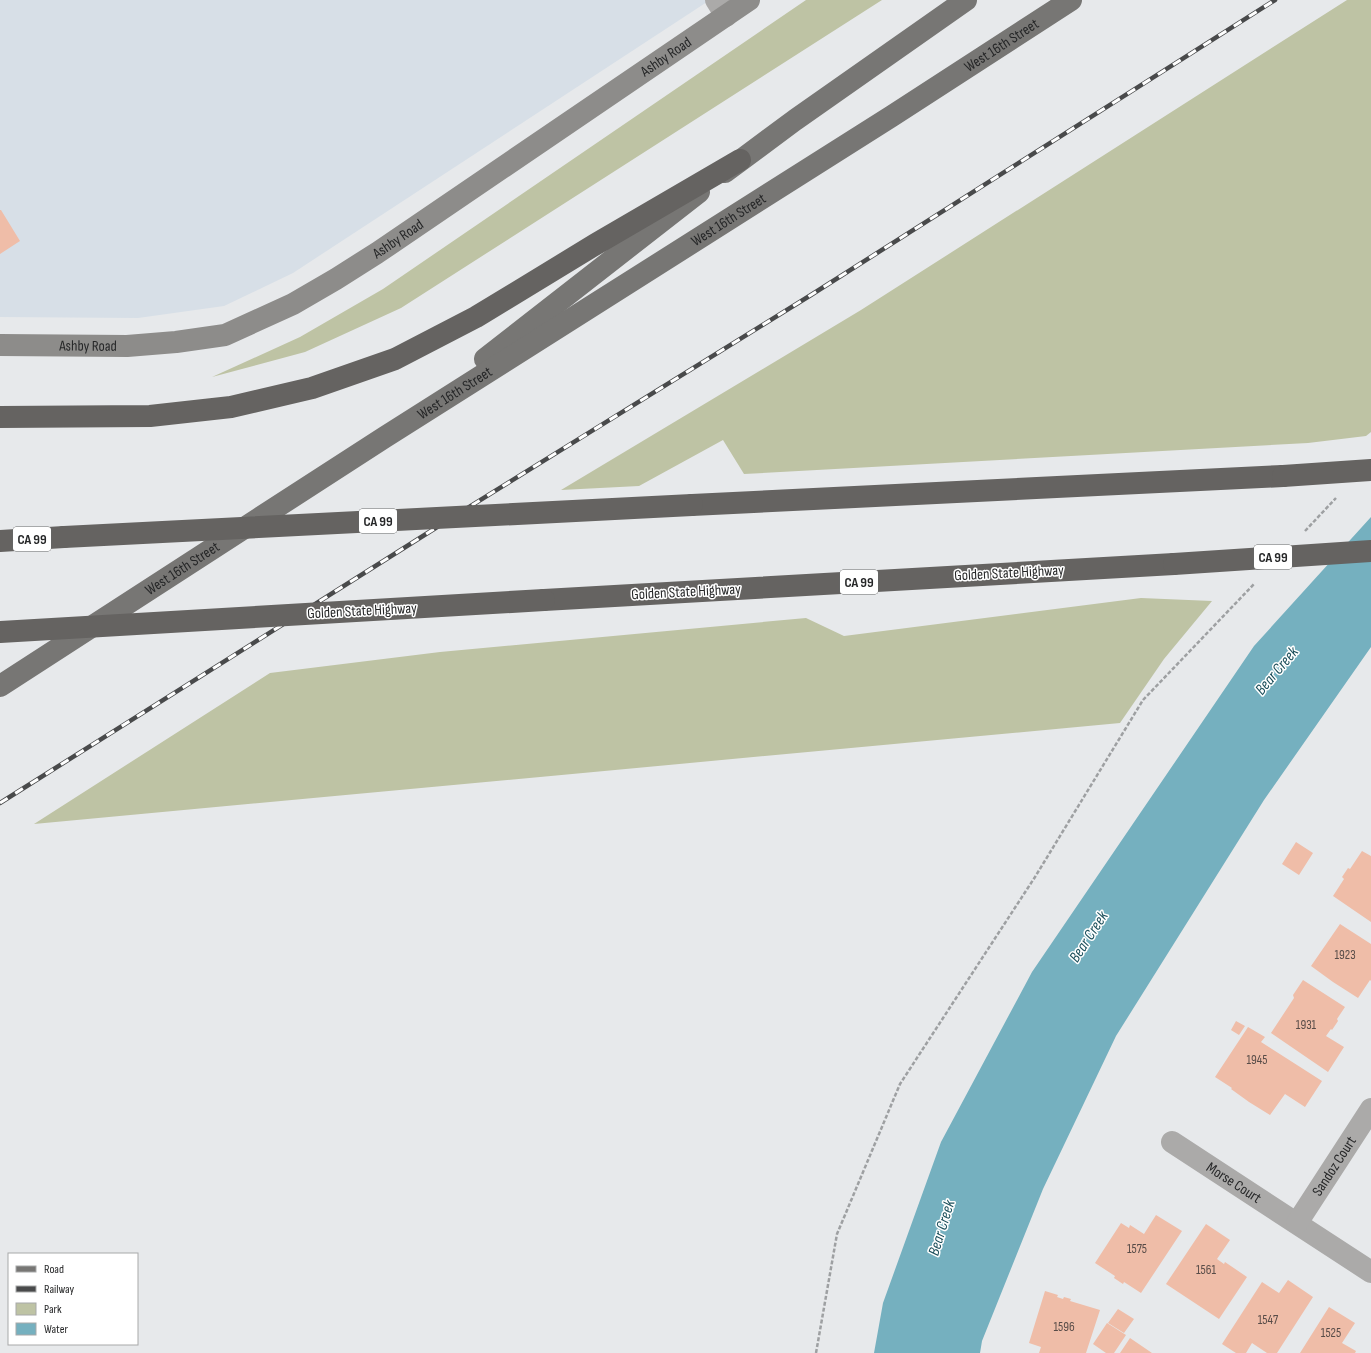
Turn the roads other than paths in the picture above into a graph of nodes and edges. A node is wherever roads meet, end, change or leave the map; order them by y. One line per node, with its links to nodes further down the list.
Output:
1 (749, 0): 4 (main road, Ashby Road)
2 (966, 0): 5 (main road, West 16th Street)
3 (1071, 0): 8 (main road, West 16th Street)
4 (721, 8): 6 (main road, Ashby Road)
5 (740, 160): 7 (highway); 8 (main road, West 16th Street)
6 (0, 345)
7 (0, 417)
8 (385, 437): 13 (main road, West 16th Street)
9 (1371, 470): 10 (highway, CA 99, bridge)
10 (0, 541)
11 (1371, 551): 12 (highway, Golden State Highway / CA 99, bridge)
12 (0, 632)
13 (0, 686)
14 (1371, 1109): 16 (street, Sandoz Court)
15 (1172, 1142): 16 (street, Morse Court)
16 (1297, 1224): 17 (street, Morse Court)
17 (1371, 1272)

